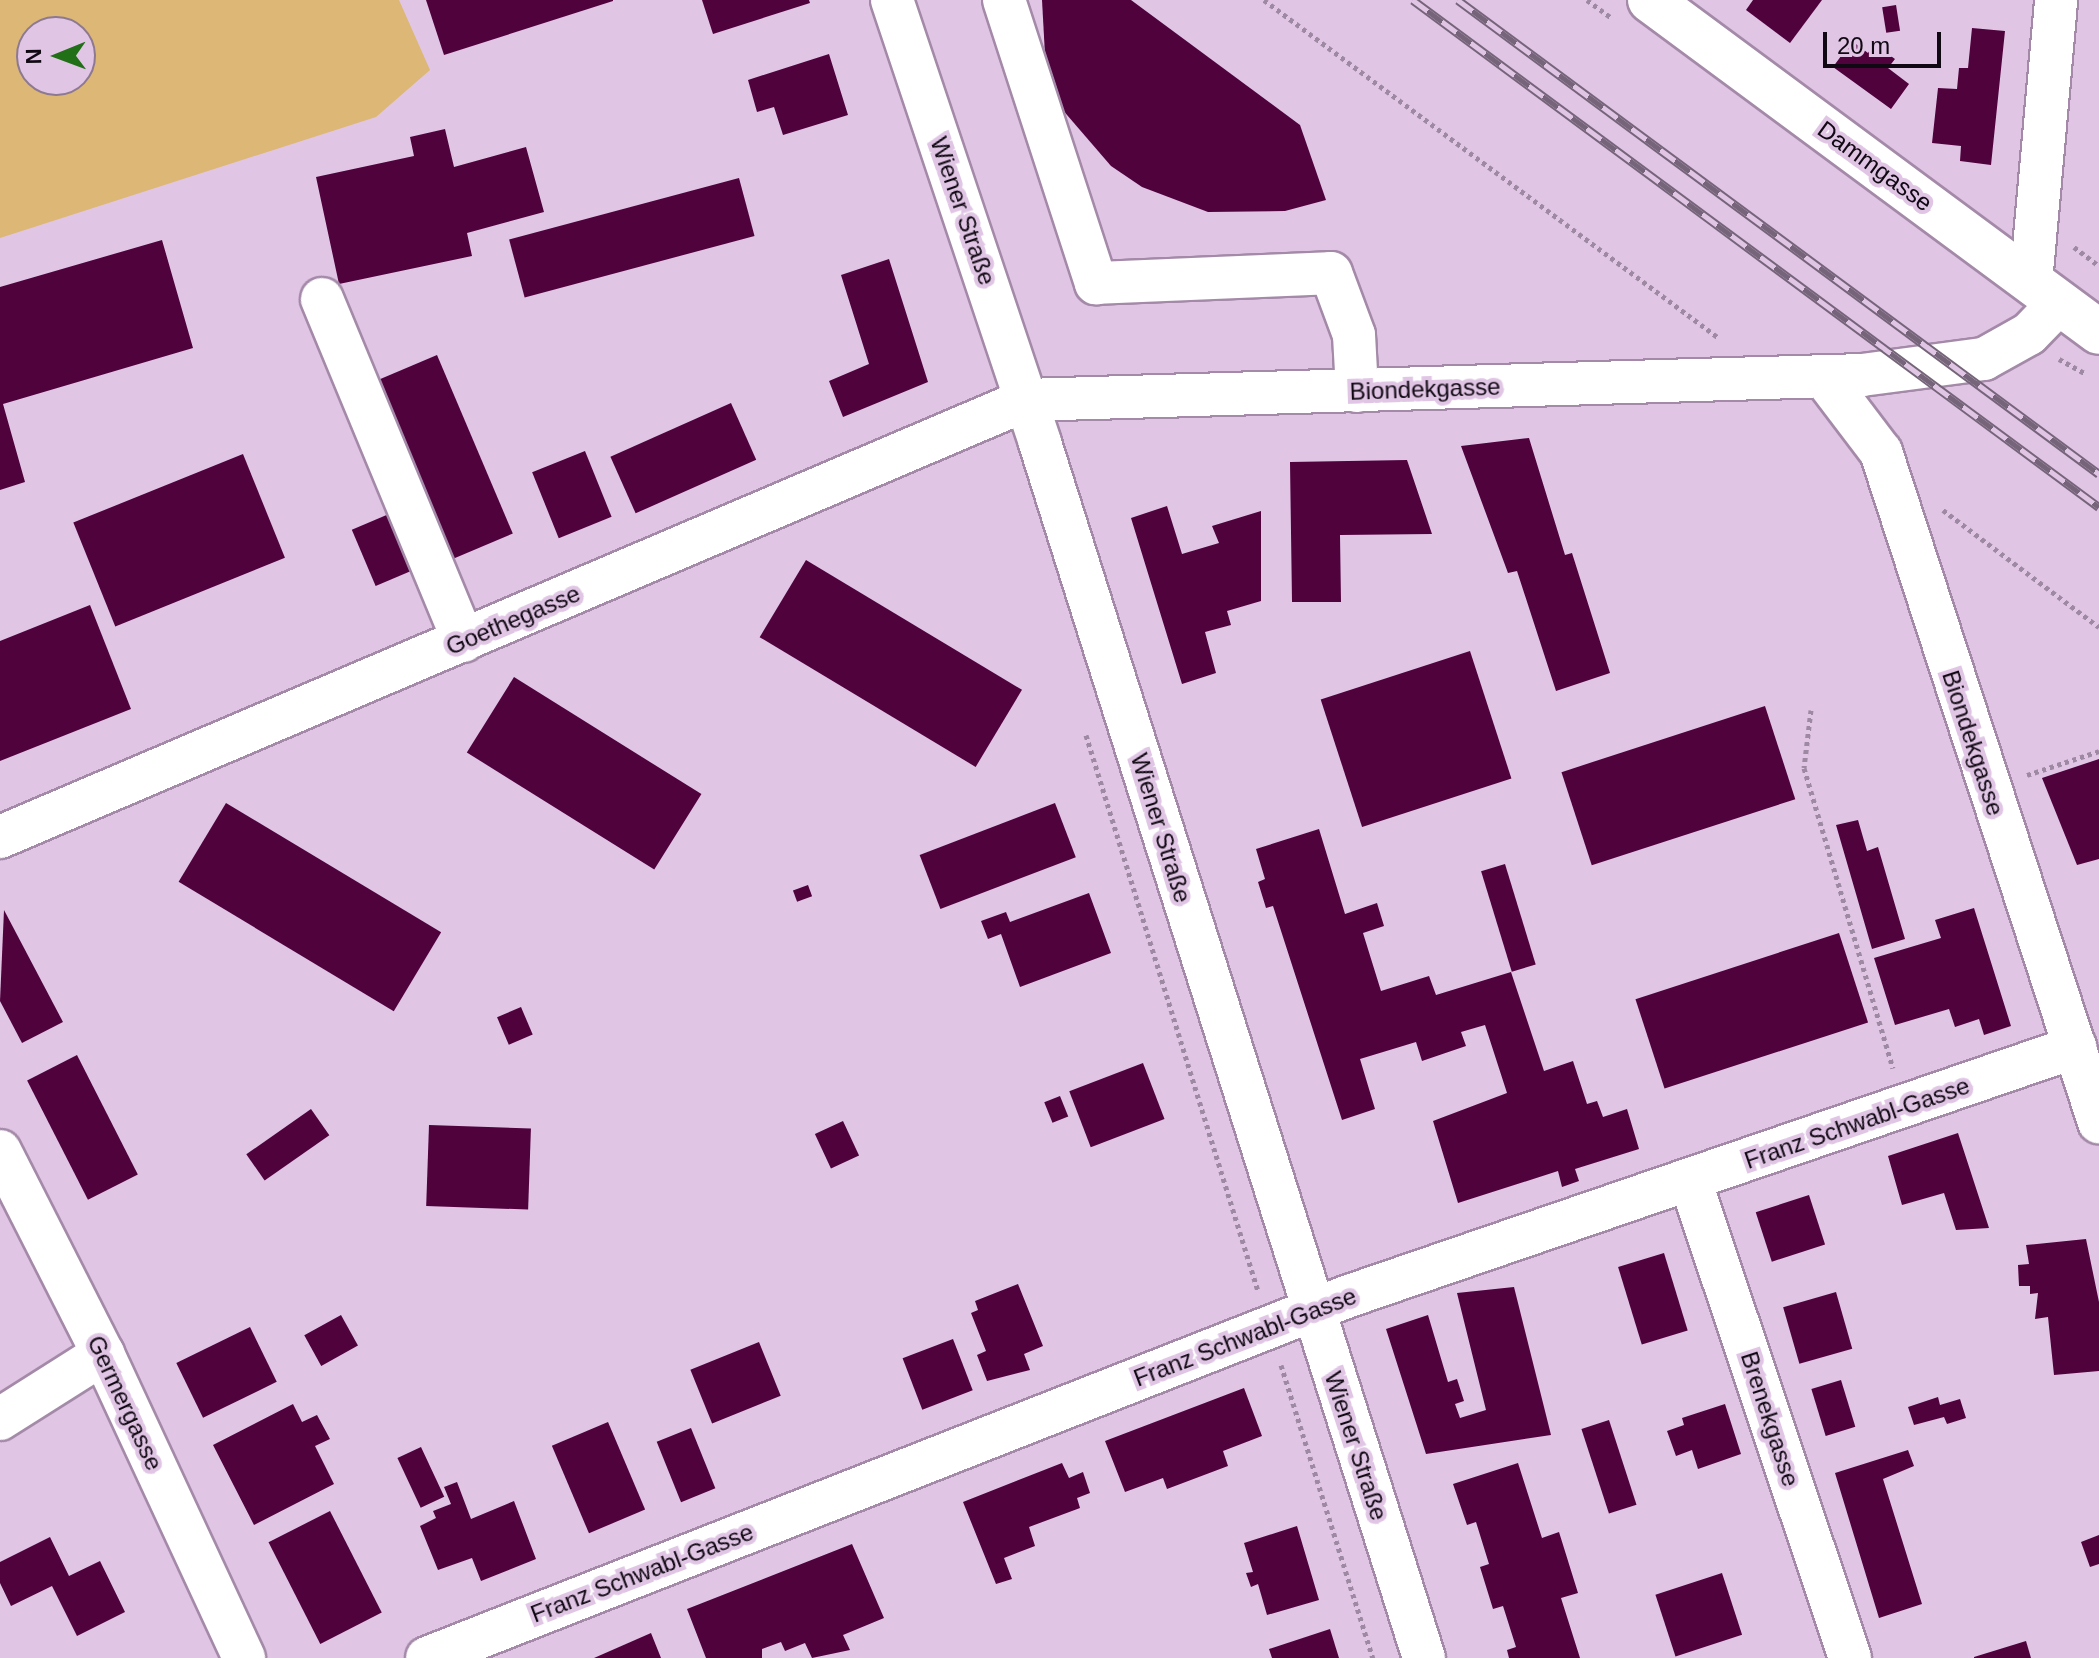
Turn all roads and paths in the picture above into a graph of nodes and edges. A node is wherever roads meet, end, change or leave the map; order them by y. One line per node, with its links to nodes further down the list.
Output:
1 (892, 0): 12 (street, Wiener Straße)
2 (1004, 0): 11 (street)
3 (1264, 0): 9 (path)
4 (1650, 0): 6 (main road, Dammgasse)
5 (2056, 0): 6 (street)
6 (2045, 293): 8 (main road, Dammgasse); 10 (street, Biondekgasse)
7 (322, 299): 15 (street)
8 (2099, 332)
9 (1725, 342)
10 (1824, 377): 11 (street, Biondekgasse); 19 (street, Biondekgasse)
11 (1357, 391): 12 (street, Biondekgasse)
12 (1026, 400): 15 (street, Goethegasse); 26 (street, Wiener Straße)
13 (1932, 503): 14 (path)
14 (2099, 627)
15 (464, 641): 20 (street, Goethegasse)
16 (1811, 710): 22 (path)
17 (1081, 720): 27 (path)
18 (2099, 751): 19 (path)
19 (1988, 788): 21 (street, Biondekgasse)
20 (0, 837)
21 (2075, 1047): 22 (street, Franz Schwabl-Gasse); 23 (street, Biondekgasse)
22 (1904, 1106): 25 (street, Franz Schwabl-Gasse)
23 (2099, 1122)
24 (0, 1151): 28 (street, Germergasse)
25 (1690, 1180): 26 (street, Franz Schwabl-Gasse); 34 (street, Brenekgasse)
26 (1312, 1310): 27 (street, Franz Schwabl-Gasse); 33 (street, Wiener Straße)
27 (1269, 1327): 31 (street, Franz Schwabl-Gasse); 32 (path)
28 (103, 1354): 29 (street); 30 (street, Germergasse)
29 (0, 1419)
30 (244, 1658)
31 (427, 1658)
32 (1373, 1658)
33 (1424, 1658)
34 (1850, 1658)

